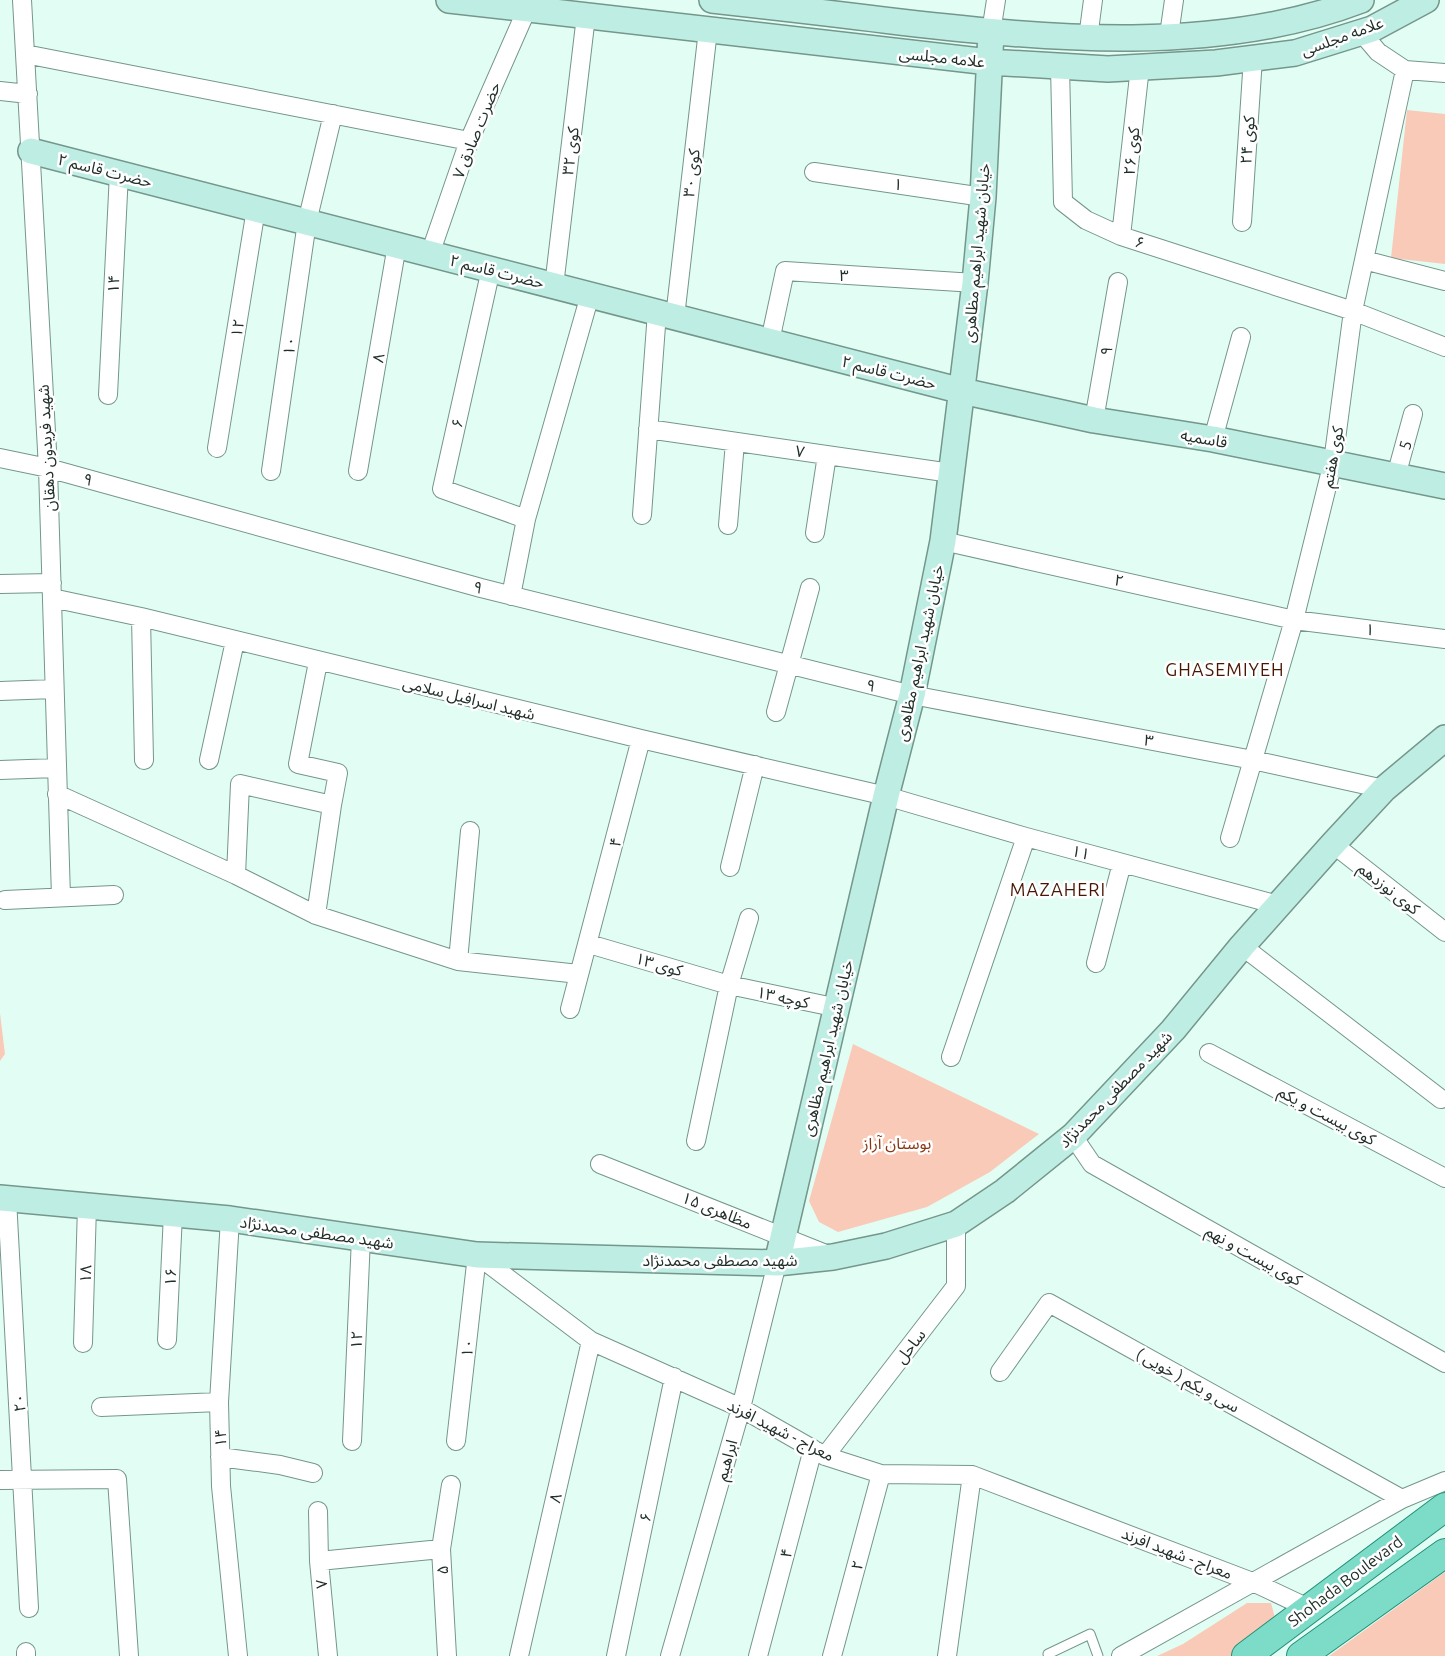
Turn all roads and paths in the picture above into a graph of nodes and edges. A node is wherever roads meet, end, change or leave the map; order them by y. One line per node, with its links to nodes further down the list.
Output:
1 (22, 0): 17 (street, شهید فریدون دهقان)
2 (449, 0): 10 (main road, علامه مجلسی)
3 (721, 0): 9 (main road, علامه مجلسی)
4 (996, 0): 13 (street)
5 (1093, 0): 16 (street)
6 (1174, 0): 15 (street)
7 (1426, 0): 14 (main road, علامه مجلسی)
8 (1355, 2): 14 (main road); 15 (main road, علامه مجلسی)
9 (854, 8): 13 (main road, علامه مجلسی)
10 (527, 9): 11 (main road, علامه مجلسی); 27 (street, ۷ حضرت صادق)
11 (586, 16): 12 (main road, علامه مجلسی); 43 (street, کوی ۳۲)
12 (708, 30): 19 (main road, علامه مجلسی); 46 (street, کوی ۳۰)
13 (991, 32): 16 (main road, علامه مجلسی); 19 (main road, خیابان شهید ابراهیم مظاهری)
14 (1360, 32): 18 (main road, علامه مجلسی); 22 (street)
15 (1169, 35): 16 (main road, علامه مجلسی)
16 (1088, 38)
17 (25, 54): 25 (street, شهید فریدون دهقان); 26 (street)
18 (1253, 58): 21 (main road, علامه مجلسی); 34 (street, کوی ۲۴)
19 (989, 62): 20 (main road, علامه مجلسی); 31 (main road, خیابان شهید ابراهیم مظاهری)
20 (1060, 66): 21 (main road, علامه مجلسی); 35 (street, ۶)
21 (1140, 67): 35 (street, کوی ۲۶)
22 (1405, 70): 23 (street); 38 (street, کوی هفتم)
23 (1445, 73)
24 (0, 90): 25 (street)
25 (28, 94): 28 (street, شهید فریدون دهقان)
26 (333, 114): 27 (street); 33 (street, ۱۰)
27 (469, 141): 37 (street, ۷ حضرت صادق)
28 (31, 151): 30 (main road, ۲ حضرت قاسم); 61 (street, شهید فریدون دهقان)
29 (814, 172): 31 (street, ۱)
30 (118, 173): 32 (main road, ۲ حضرت قاسم); 51 (street, ۱۴)
31 (983, 196): 42 (main road, خیابان شهید ابراهیم مظاهری)
32 (256, 209): 33 (main road, ۲ حضرت قاسم); 57 (street, ۱۲)
33 (307, 222): 36 (main road, ۲ حضرت قاسم); 62 (street, ۱۰)
34 (1242, 222)
35 (1121, 236): 45 (street, ۶)
36 (398, 245): 37 (main road, ۲ حضرت قاسم); 63 (street, ۸)
37 (430, 254): 39 (main road, ۲ حضرت قاسم)
38 (1364, 260): 40 (street); 45 (street, کوی هفتم)
39 (491, 269): 43 (main road, ۲ حضرت قاسم); 68 (street, ۶)
40 (1445, 281)
41 (1118, 282): 53 (street, ۹)
42 (975, 284): 48 (street, ۳); 50 (main road, خیابان شهید ابراهیم مظاهری)
43 (554, 286): 44 (main road, ۲ حضرت قاسم)
44 (590, 295): 46 (main road, ۲ حضرت قاسم); 68 (street)
45 (1353, 311): 49 (street, ۶); 60 (street, کوی هفتم)
46 (666, 314): 48 (main road, ۲ حضرت قاسم); 54 (street, کوی ۳۰)
47 (1241, 338): 55 (street)
48 (770, 341): 50 (main road, ۲ حضرت قاسم)
49 (1445, 347)
50 (962, 391): 53 (main road, قاسمیه); 64 (main road, خیابان شهید ابراهیم مظاهری)
51 (108, 395)
52 (1413, 414): 65 (street, 5)
53 (1094, 420): 55 (main road, قاسمیه)
54 (648, 429): 56 (street, ۷); 67 (street, کوی ۳۰)
55 (1213, 438): 60 (main road, قاسمیه)
56 (735, 442): 58 (street, ۷); 69 (street)
57 (218, 448)
58 (826, 455): 64 (street, ۷); 70 (street)
59 (0, 458): 61 (street, ۹)
60 (1333, 462): 65 (main road, قاسمیه); 77 (street, کوی هفتم)
61 (48, 468): 74 (street, شهید فریدون دهقان); 75 (street, ۹)
62 (271, 470)
63 (358, 470)
64 (951, 473): 71 (main road, خیابان شهید ابراهیم مظاهری)
65 (1396, 476): 66 (main road, قاسمیه)
66 (1445, 486)
67 (642, 515)
68 (526, 519): 75 (street)
69 (728, 526)
70 (815, 533)
71 (943, 541): 77 (street, ۲); 84 (main road, خیابان شهید ابراهیم مظاهری)
72 (0, 584): 74 (street, شهید اسرافیل سلامی)
73 (810, 588): 81 (street)
74 (52, 590): 76 (street, شهید اسرافیل سلامی); 82 (street, شهید فریدون دهقان)
75 (511, 596): 81 (street, ۹)
76 (141, 617): 79 (street, شهید اسرافیل سلامی); 88 (street)
77 (1294, 620): 78 (street, ۱); 90 (street, کوی هفتم)
78 (1445, 639)
79 (235, 641): 80 (street, شهید اسرافیل سلامی); 89 (street)
80 (318, 662): 87 (street, شهید اسرافیل سلامی); 97 (street)
81 (789, 664): 84 (street, ۹); 85 (street)
82 (54, 689): 83 (street); 92 (street, شهید فریدون دهقان)
83 (0, 691)
84 (912, 695): 90 (street, ۳); 96 (main road, خیابان شهید ابراهیم مظاهری)
85 (776, 712)
86 (1445, 738): 94 (main road, شهید مصطفی محمدنژاد)
87 (641, 739): 91 (street, شهید اسرافیل سلامی); 112 (street, ۴)
88 (144, 760)
89 (209, 760)
90 (1253, 760): 94 (street, ۳); 100 (street, کوی هفتم)
91 (755, 765): 96 (street, شهید اسرافیل سلامی); 103 (street)
92 (56, 768): 93 (street); 95 (street, شهید فریدون دهقان)
93 (0, 770)
94 (1384, 789): 101 (main road, شهید مصطفی محمدنژاد)
95 (57, 794): 104 (street); 106 (street, شهید فریدون دهقان)
96 (886, 796): 99 (street, ۱۱); 118 (main road, خیابان شهید ابراهیم مظاهری)
97 (332, 805): 104 (street); 109 (street)
98 (470, 831): 114 (street)
99 (1026, 837): 102 (street, ۱۱); 121 (street)
100 (1230, 838)
101 (1333, 844): 108 (main road, شهید مصطفی محمدنژاد); 111 (street, کوی نوزدهم)
102 (1122, 863): 108 (street, ۱۱); 115 (street)
103 (730, 867)
104 (236, 875): 109 (street)
105 (114, 895): 106 (street)
106 (61, 897): 107 (street)
107 (5, 900)
108 (1278, 905): 113 (main road, شهید مصطفی محمدنژاد)
109 (316, 915): 114 (street)
110 (749, 918): 117 (street)
111 (1445, 932)
112 (589, 944): 116 (street, ۴); 117 (street, کوی ۱۳)
113 (1242, 946): 122 (street); 123 (main road, شهید مصطفی محمدنژاد)
114 (458, 961): 116 (street)
115 (1096, 963)
116 (580, 974): 119 (street, ۴)
117 (729, 985): 118 (street, کوچه ۱۳); 124 (street)
118 (838, 1008): 132 (main road, خیابان شهید ابراهیم مظاهری)
119 (570, 1009)
120 (1209, 1053): 126 (street, کوی بیست و یکم)
121 (951, 1057)
122 (1441, 1099)
123 (1073, 1136): 131 (main road, شهید مصطفی محمدنژاد); 140 (street, کوی بیست و نهم)
124 (696, 1140)
125 (600, 1164): 132 (street, ۱۵ مظاهری)
126 (1445, 1178)
127 (4, 1199): 128 (main road, شهید مصطفی محمدنژاد); 154 (street, ۲۰)
128 (87, 1206): 129 (main road, شهید مصطفی محمدنژاد); 139 (street, ۱۸)
129 (173, 1214): 130 (main road, شهید مصطفی محمدنژاد); 137 (street, ۱۶)
130 (230, 1219): 133 (main road, شهید مصطفی محمدنژاد); 143 (street, ۱۴)
131 (956, 1224): 135 (main road, شهید مصطفی محمدنژاد); 148 (street, ساحل)
132 (782, 1236): 135 (street, ۱۵ مظاهری); 136 (main road, خیابان شهید ابراهیم مظاهری)
133 (361, 1238): 134 (main road, شهید مصطفی محمدنژاد); 146 (street, ۱۲)
134 (477, 1255): 136 (main road, شهید مصطفی محمدنژاد); 138 (street, معراج - شهید افرند); 147 (street, ۱۰)
135 (833, 1257): 136 (main road, شهید مصطفی محمدنژاد)
136 (776, 1263): 145 (street, ابراهیم)
137 (167, 1340)
138 (590, 1341): 142 (street, معراج - شهید افرند); 170 (street, ۸)
139 (83, 1343)
140 (1445, 1362)
141 (1000, 1372): 157 (street, سی و یکم ( خویی ))
142 (674, 1377): 145 (street, معراج - شهید افرند); 171 (street, ۶)
143 (219, 1402): 144 (street); 149 (street, ۱۴)
144 (101, 1407)
145 (741, 1408): 148 (street, معراج - شهید افرند); 172 (street, ابراهیم)
146 (352, 1441)
147 (456, 1441)
148 (819, 1453): 151 (street, معراج - شهید افرند); 173 (street, ۴)
149 (220, 1458): 150 (street); 167 (street, ۱۴)
150 (313, 1473)
151 (881, 1474): 152 (street, معراج - شهید افرند); 174 (street, ۲)
152 (972, 1475): 163 (street, معراج - شهید افرند); 175 (street)
153 (0, 1480): 154 (street)
154 (23, 1480): 164 (street, ۲۰); 166 (street)
155 (1445, 1480): 157 (street)
156 (451, 1485): 160 (street, ۵)
157 (1402, 1498): 163 (street)
158 (1445, 1507): 165 (main road, Shohada Boulevard)
159 (318, 1512): 162 (street, ۷)
160 (441, 1549): 162 (street); 169 (street, ۵)
161 (1445, 1553): 180 (main road, Shohada Boulevard)
162 (319, 1560): 168 (street, ۷)
163 (1255, 1583): 165 (street, معراج - شهید افرند); 178 (street)
164 (29, 1608)
165 (1308, 1608): 179 (main road, Shohada Boulevard)
166 (129, 1656)
167 (238, 1656)
168 (328, 1656)
169 (447, 1656)
170 (519, 1656)
171 (616, 1656)
172 (670, 1656)
173 (758, 1656)
174 (832, 1656)
175 (947, 1656)
176 (1049, 1656): 177 (lane)
177 (1098, 1656)
178 (1121, 1656)
179 (1246, 1656)
180 (1301, 1656)

